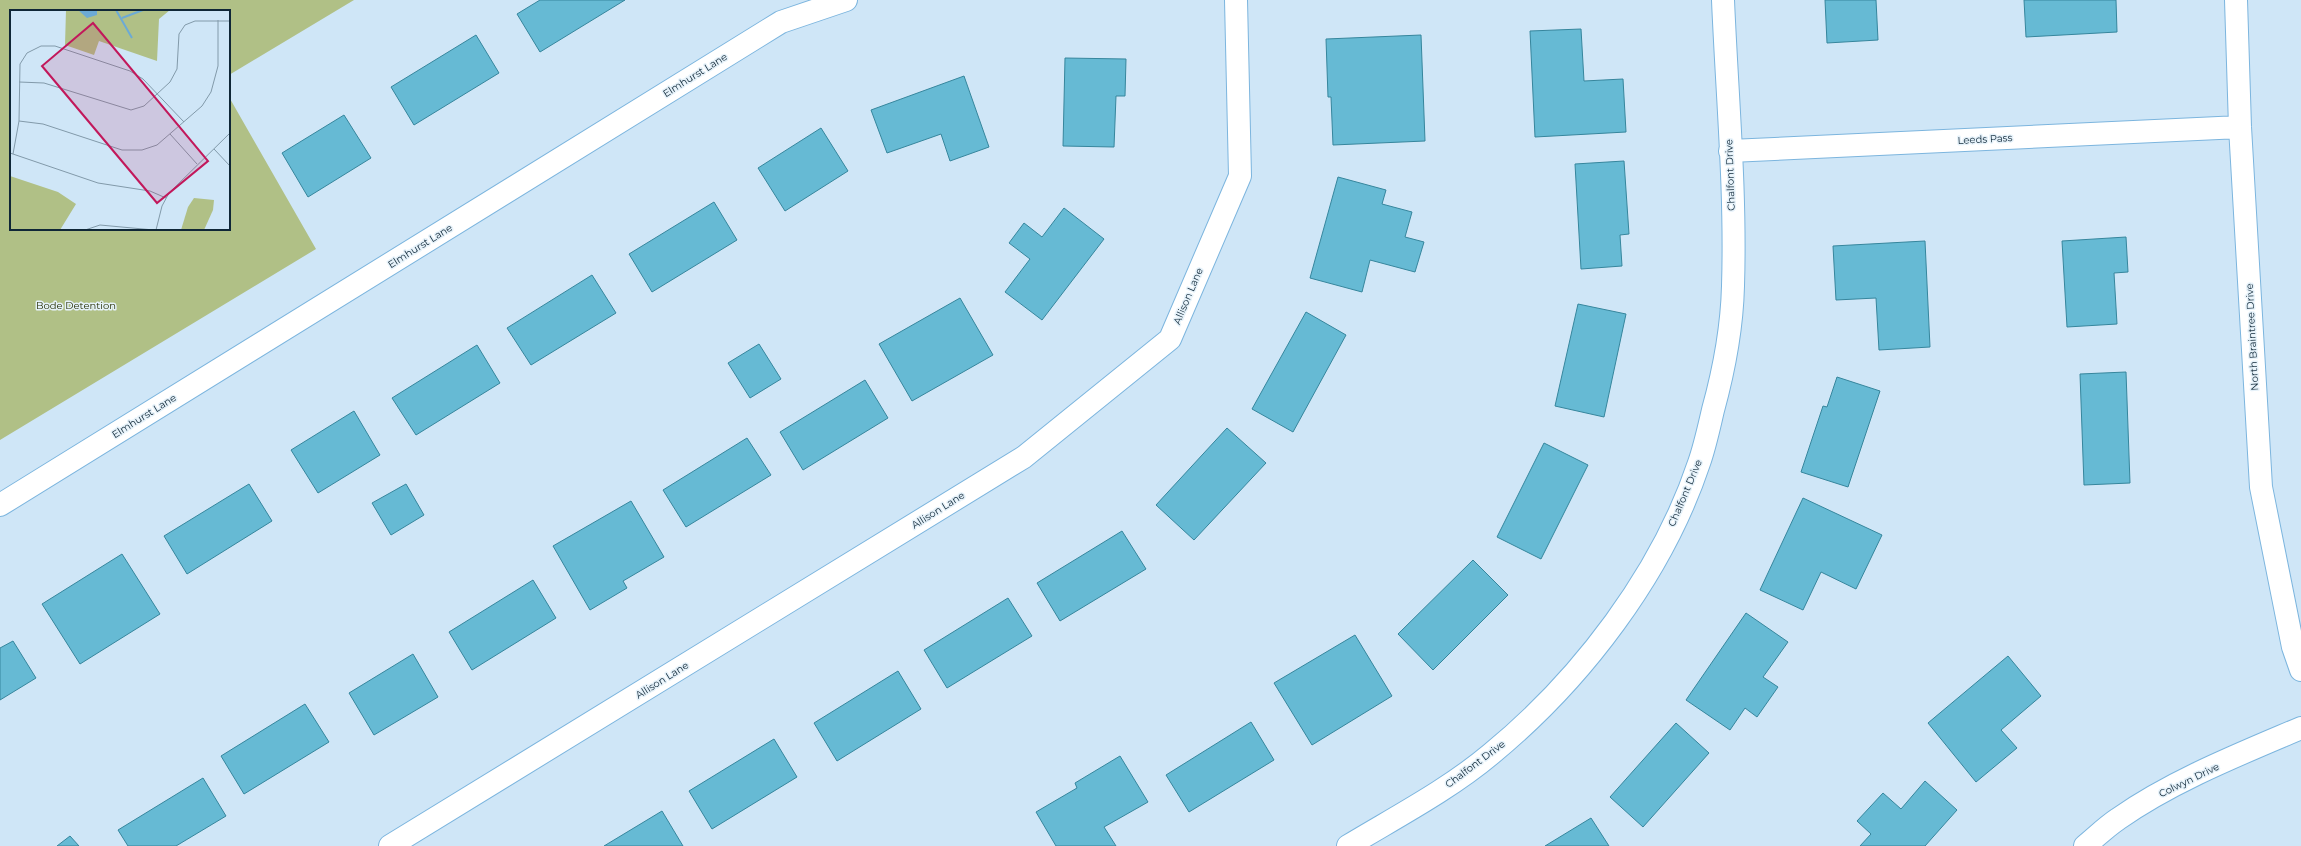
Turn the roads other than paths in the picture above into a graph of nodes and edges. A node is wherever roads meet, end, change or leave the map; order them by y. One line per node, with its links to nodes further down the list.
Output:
1 (846, 0): 7 (street, Elmhurst Lane)
2 (1236, 0): 10 (street, Allison Lane)
3 (1722, 0): 6 (street, Chalfont Drive)
4 (2236, 0): 5 (street, North Braintree Drive)
5 (2240, 127): 6 (street, Leeds Pass); 8 (street, North Braintree Drive)
6 (1730, 151): 11 (street, Chalfont Drive)
7 (0, 505)
8 (2301, 670)
9 (2301, 728): 12 (street, Colwyn Drive)
10 (390, 846)
11 (1348, 846)
12 (2085, 846)

